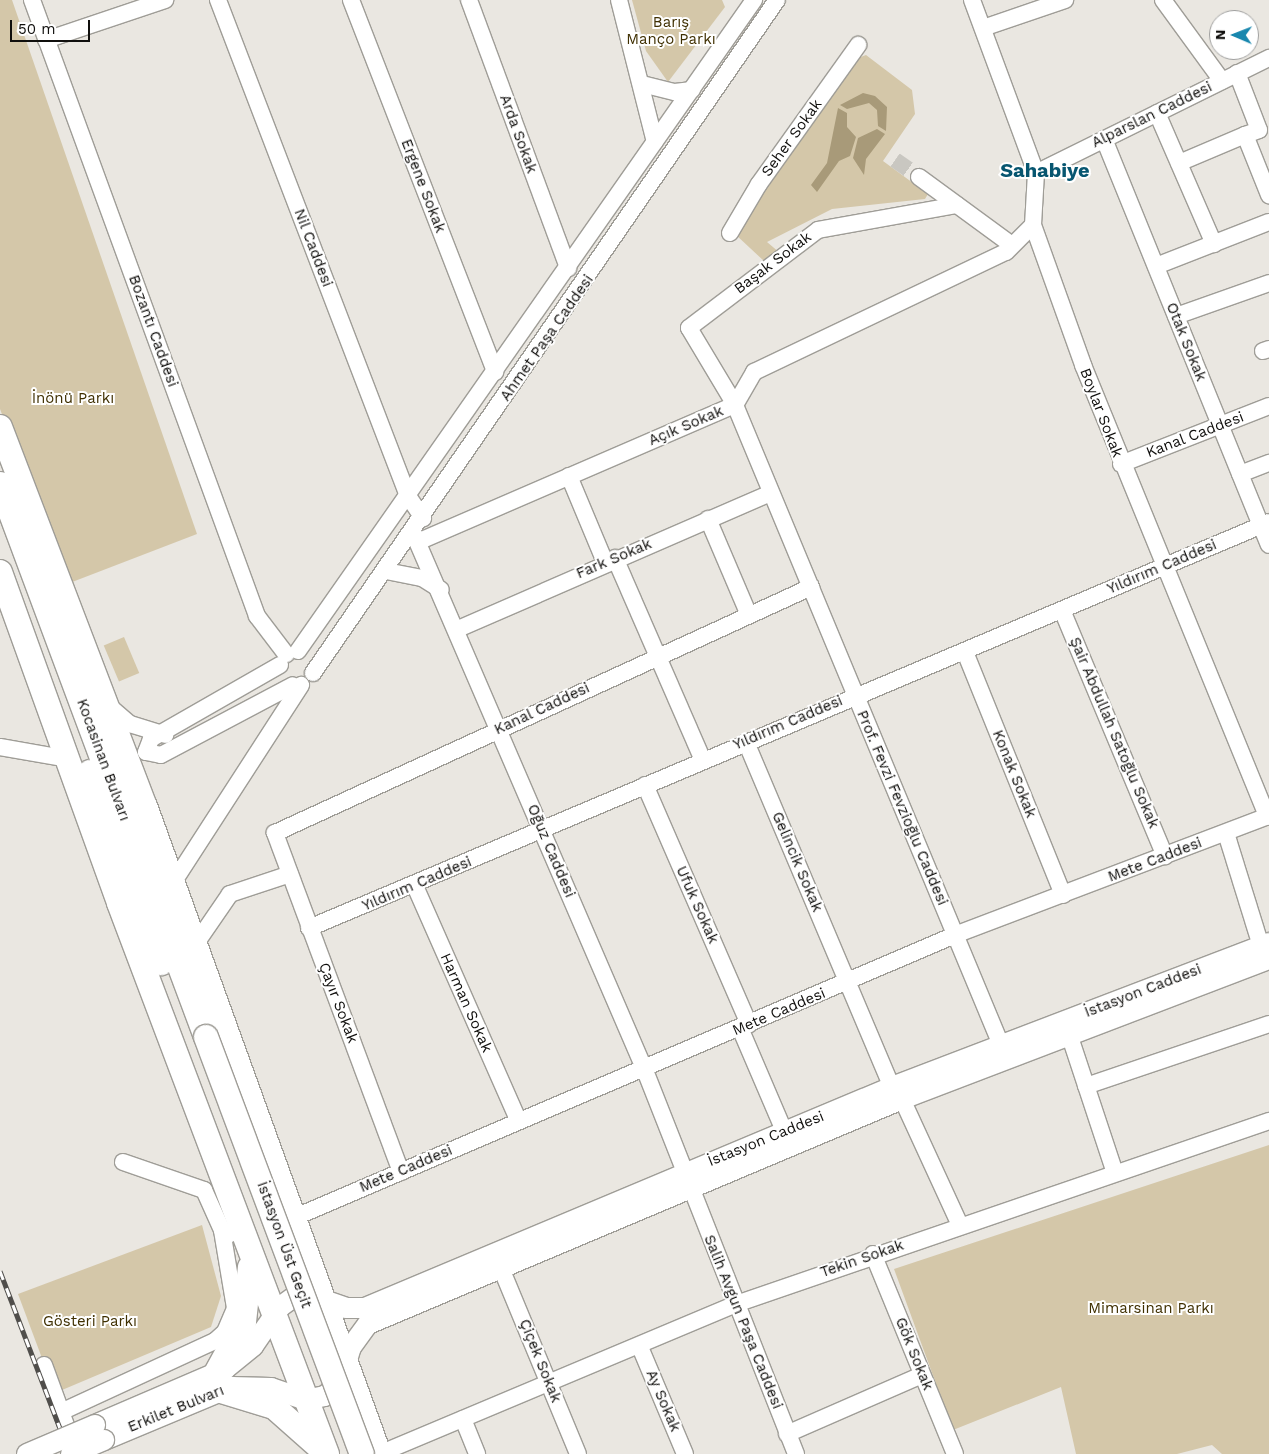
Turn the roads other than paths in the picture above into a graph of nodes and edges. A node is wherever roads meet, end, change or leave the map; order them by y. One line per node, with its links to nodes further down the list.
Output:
1 (32, 0): 14 (street, Bozantı Caddesi)
2 (165, 0): 14 (street)
3 (218, 0): 49 (street, Nil Caddesi)
4 (351, 0): 38 (street, Ergene Sokak)
5 (469, 0): 35 (street, Arda Sokak)
6 (619, 0): 18 (street)
7 (754, 0): 12 (street, Ahmet Paşa Caddesi)
8 (777, 0): 50 (street, Ahmet Paşa Caddesi)
9 (972, 0): 13 (street, Boylar Sokak)
10 (1065, 0): 13 (street)
11 (1163, 0): 17 (street)
12 (741, 7): 19 (street, Ahmet Paşa Caddesi)
13 (983, 28): 25 (street, Boylar Sokak)
14 (46, 40): 67 (street, Bozantı Caddesi)
15 (858, 45): 31 (street, Seher Sokak)
16 (1269, 58): 17 (street, Alparslan Caddesi)
17 (1230, 77): 20 (street, Alparslan Caddesi); 21 (street)
18 (642, 84): 19 (street); 23 (street)
19 (692, 90): 23 (street, Ahmet Paşa Caddesi)
20 (1157, 113): 22 (street, Alparslan Caddesi); 24 (street)
21 (1245, 135): 24 (street); 27 (street)
22 (1104, 139): 25 (street, Alparslan Caddesi); 34 (street, Otak Sokak)
23 (655, 142): 35 (street, Ahmet Paşa Caddesi)
24 (1179, 163): 32 (street)
25 (1036, 174): 30 (street, Boylar Sokak)
26 (919, 177): 28 (street)
27 (1269, 195)
28 (957, 206): 33 (street); 39 (street, Başak Sokak)
29 (1269, 222): 32 (street)
30 (1033, 225): 33 (street, Açık Sokak); 44 (street, Boylar Sokak)
31 (730, 233)
32 (1214, 244): 34 (street)
33 (1012, 245): 39 (street, Açık Sokak)
34 (1156, 266): 37 (street, Otak Sokak)
35 (568, 268): 38 (street, Ahmet Paşa Caddesi)
36 (1269, 283): 37 (street)
37 (1176, 316): 41 (street, Otak Sokak)
38 (495, 372): 49 (street, Ahmet Paşa Caddesi)
39 (735, 405): 46 (street, Açık Sokak); 48 (street, Prof. Fevzi Fevzioğlu Caddesi)
40 (1269, 406): 41 (street, Kanal Caddesi)
41 (1220, 425): 44 (street, Kanal Caddesi); 45 (street, Otak Sokak)
42 (0, 427): 69 (highway)
43 (1269, 463): 45 (street)
44 (1121, 464): 57 (street, Boylar Sokak)
45 (1240, 474): 52 (street, Otak Sokak)
46 (569, 476): 54 (street, Açık Sokak); 56 (street)
47 (0, 484): 87 (highway, Kocasinan Bulvarı)
48 (771, 493): 51 (street, Fark Sokak); 60 (street, Prof. Fevzi Fevzioğlu Caddesi)
49 (408, 496): 50 (street, Nil Caddesi); 67 (street, Ahmet Paşa Caddesi)
50 (423, 518): 54 (street, Ahmet Paşa Caddesi)
51 (708, 519): 56 (street, Fark Sokak); 63 (street)
52 (1265, 524): 55 (street, Otak Sokak); 57 (street, Yıldırım Caddesi)
53 (0, 526): 86 (highway, Kocasinan Bulvarı)
54 (417, 536): 58 (street, Ahmet Paşa Caddesi); 61 (street, Oğuz Caddesi)
55 (1269, 545)
56 (610, 560): 64 (street, Fark Sokak); 66 (street)
57 (1163, 566): 62 (street, Yıldırım Caddesi); 82 (street, Boylar Sokak)
58 (386, 571): 61 (street); 68 (street, Ahmet Paşa Caddesi)
59 (0, 572): 71 (highway)
60 (811, 587): 63 (street, Kanal Caddesi); 72 (street, Prof. Fevzi Fevzioğlu Caddesi)
61 (441, 590): 64 (street, Oğuz Caddesi)
62 (1062, 610): 65 (street, Yıldırım Caddesi); 88 (street, Şair Abdullah Satoğlu Sokak)
63 (749, 615): 66 (street, Kanal Caddesi)
64 (458, 629): 74 (street, Oğuz Caddesi)
65 (965, 652): 72 (street, Yıldırım Caddesi); 92 (street, Konak Sokak)
66 (659, 656): 74 (street, Kanal Caddesi); 80 (street)
67 (288, 657): 68 (street); 70 (street); 75 (street, Ahmet Paşa Caddesi)
68 (313, 673): 70 (street, Ahmet Paşa Caddesi)
69 (96, 677): 73 (highway); 87 (highway)
70 (297, 685): 78 (street, Ahmet Paşa Caddesi); 90 (street)
71 (42, 689): 79 (highway); 86 (highway)
72 (855, 695): 76 (street, Yıldırım Caddesi); 94 (street, Prof. Fevzi Fevzioğlu Caddesi)
73 (107, 704): 75 (street); 90 (highway)
74 (500, 728): 83 (street, Oğuz Caddesi); 84 (street, Kanal Caddesi)
75 (162, 733): 78 (street); 78 (street, Ahmet Paşa Caddesi)
76 (746, 742): 80 (street, Yıldırım Caddesi); 97 (street, Gelincik Sokak)
77 (0, 747): 79 (street)
78 (170, 750)
79 (68, 759): 116 (highway)
80 (703, 760): 81 (street, Yıldırım Caddesi)
81 (644, 785): 83 (street, Yıldırım Caddesi); 99 (street, Ufuk Sokak)
82 (1268, 816): 85 (street, Mete Caddesi)
83 (541, 830): 91 (street, Yıldırım Caddesi); 103 (street, Oğuz Caddesi)
84 (275, 833): 89 (street, Çayır Sokak)
85 (1226, 833): 88 (street, Mete Caddesi); 96 (street)
86 (114, 838): 101 (highway, Kocasinan Bulvarı)
87 (139, 856): 101 (highway, Kocasinan Bulvarı)
88 (1165, 856): 92 (street, Mete Caddesi)
89 (290, 874): 93 (street, Çayır Sokak); 95 (street)
90 (173, 883): 95 (highway)
91 (415, 886): 93 (street, Yıldırım Caddesi); 106 (street, Harman Sokak)
92 (1063, 895): 94 (street, Mete Caddesi)
93 (309, 928): 110 (street, Çayır Sokak)
94 (955, 935): 97 (street, Mete Caddesi); 102 (street, Prof. Fevzi Fevzioğlu Caddesi)
95 (195, 945): 113 (highway)
96 (1266, 950): 100 (main road, İstasyon Caddesi); 102 (main road, İstasyon Caddesi)
97 (847, 983): 99 (street, Mete Caddesi); 105 (street, Gelincik Sokak)
98 (1269, 1024): 104 (street)
99 (744, 1026): 103 (street, Mete Caddesi); 108 (street, Ufuk Sokak)
100 (1069, 1034): 104 (street); 105 (main road, İstasyon Caddesi)
101 (200, 1041): 137 (highway, İstasyon Üst Geçit); 138 (highway, İstasyon Üst Geçit, bridge)
102 (1001, 1045): 105 (main road, İstasyon Caddesi)
103 (644, 1068): 106 (street, Mete Caddesi); 112 (street, Oğuz Caddesi)
104 (1086, 1086): 111 (street)
105 (897, 1093): 108 (main road, İstasyon Caddesi); 112 (main road, İstasyon Caddesi); 114 (street, Gelincik Sokak)
106 (518, 1120): 110 (street, Mete Caddesi)
107 (1269, 1121): 111 (street, Tekin Sokak)
108 (785, 1133): 112 (main road, İstasyon Caddesi)
109 (123, 1162): 115 (street)
110 (401, 1172): 113 (street, Mete Caddesi)
111 (1115, 1173): 114 (street, Tekin Sokak)
112 (687, 1181): 118 (main road, İstasyon Caddesi); 119 (main road, İstasyon Caddesi); 120 (street, Salih Avgun Paşa Caddesi)
113 (293, 1218): 119 (highway)
114 (960, 1225): 117 (street, Tekin Sokak)
115 (222, 1230): 116 (street); 129 (street)
116 (246, 1240): 121 (highway); 126 (highway)
117 (873, 1254): 120 (street, Tekin Sokak); 125 (street, Gök Sokak)
118 (501, 1268): 123 (main road, İstasyon Caddesi); 127 (street, Çiçek Sokak)
119 (323, 1300): 121 (main road, İstasyon Caddesi); 123 (highway)
120 (736, 1304): 122 (street, Tekin Sokak); 132 (street, Salih Avgun Paşa Caddesi)
121 (274, 1318): 126 (main road, Erkilet Bulvarı); 128 (highway)
122 (640, 1347): 127 (street, Tekin Sokak); 142 (street, Ay Sokak)
123 (347, 1364): 128 (main road, İstasyon Caddesi); 139 (highway)
124 (44, 1365): 129 (street)
125 (922, 1375): 132 (street); 143 (street, Gök Sokak)
126 (216, 1382): 128 (main road, Erkilet Bulvarı); 131 (main road, Erkilet Bulvarı); 136 (highway)
127 (549, 1385): 130 (street, Tekin Sokak); 141 (street, Çiçek Sokak)
128 (306, 1400): 136 (highway)
129 (61, 1412): 135 (street)
130 (462, 1419): 139 (street, Tekin Sokak); 140 (street)
131 (100, 1432): 133 (main road, bridge); 134 (main road, bridge)
132 (789, 1446)
133 (27, 1454)
134 (71, 1454)
135 (77, 1454)
136 (325, 1454)
137 (346, 1454)
138 (362, 1454)
139 (379, 1454)
140 (477, 1454)
141 (578, 1454)
142 (685, 1454)
143 (955, 1454)

